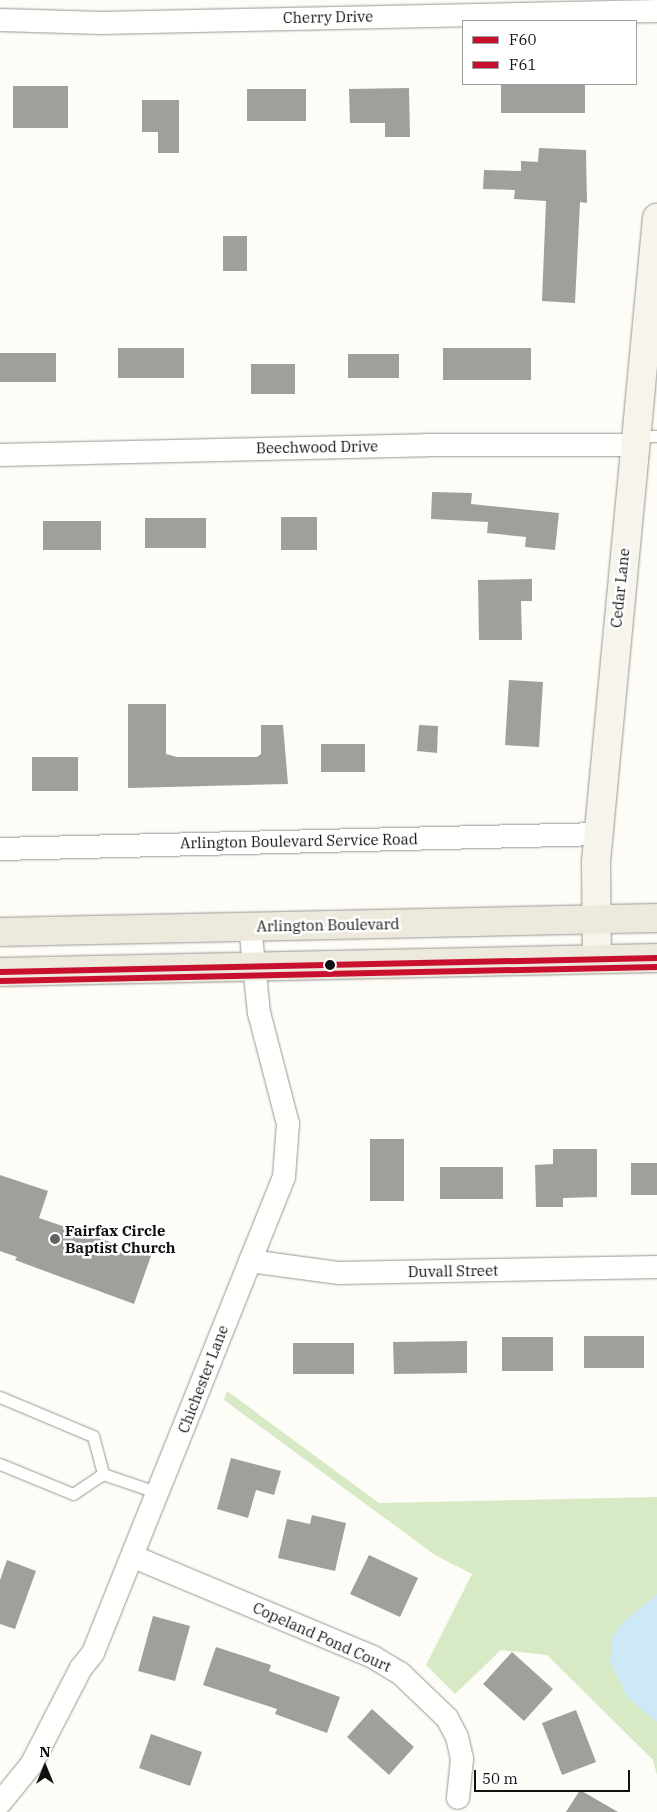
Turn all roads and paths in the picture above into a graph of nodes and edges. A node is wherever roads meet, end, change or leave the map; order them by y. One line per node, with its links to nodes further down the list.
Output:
1 (657, 11): 2 (street, Cherry Drive)
2 (0, 20)
3 (657, 218): 4 (main road, Cedar Lane)
4 (642, 439): 5 (street, Beechwood Drive); 6 (main road, Cedar Lane)
5 (0, 454)
6 (599, 834): 7 (street, Arlington Boulevard Service Road); 9 (main road, Cedar Lane)
7 (0, 849)
8 (657, 918): 9 (main road, Arlington Boulevard)
9 (596, 919): 10 (main road, Arlington Boulevard); 13 (main road, Cedar Lane)
10 (250, 926): 11 (main road, Arlington Boulevard); 14 (street, Chichester Lane)
11 (0, 932)
12 (657, 958): 13 (main road)
13 (597, 959): 14 (main road)
14 (252, 967): 15 (main road); 16 (street, Chichester Lane)
15 (0, 972)
16 (250, 1261): 17 (street, Duvall Street); 21 (street, Chichester Lane)
17 (657, 1267)
18 (0, 1396): 20 (lane)
19 (0, 1464): 20 (lane)
20 (103, 1474): 21 (lane)
21 (159, 1493): 22 (street, Chichester Lane)
22 (134, 1557): 23 (street, Copeland Pond Court); 24 (street, Chichester Lane)
23 (458, 1798)
24 (1, 1799)

